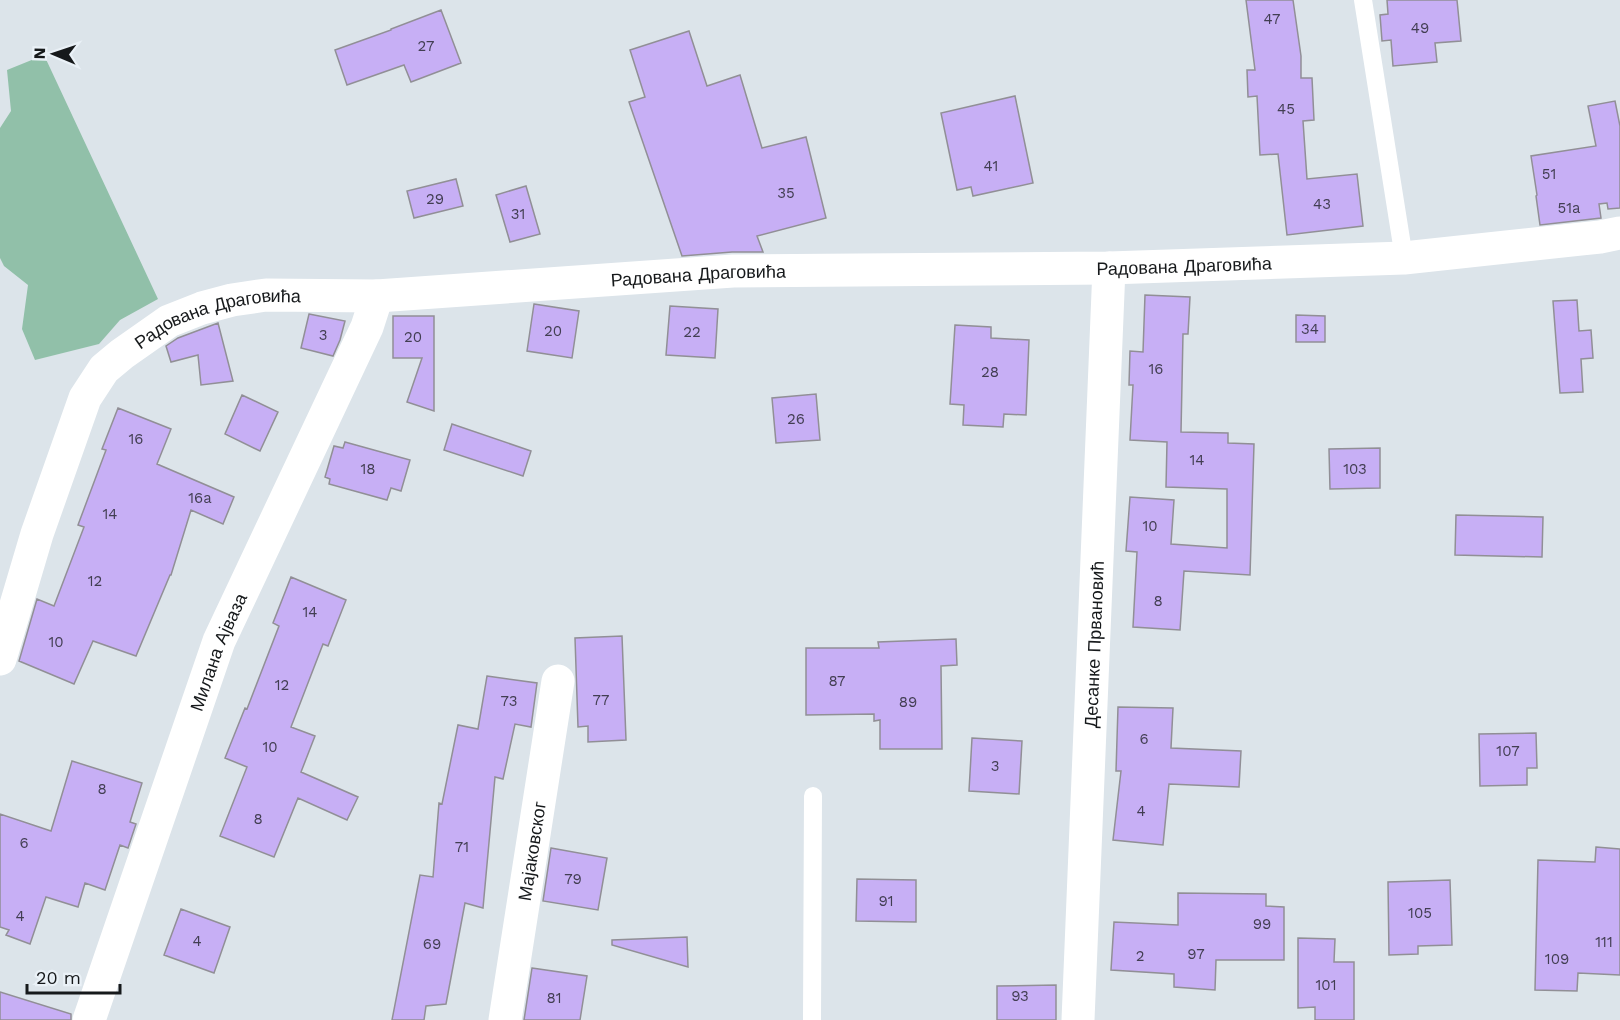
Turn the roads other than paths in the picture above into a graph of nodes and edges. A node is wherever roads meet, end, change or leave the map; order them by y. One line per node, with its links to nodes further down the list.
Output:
1 (1363, 0): 3 (lane)
2 (1620, 233): 3 (street, Радована Драговића)
3 (1404, 258): 4 (street, Радована Драговића)
4 (1109, 268): 5 (street, Радована Драговића); 12 (street, Десанке Првановић)
5 (377, 296): 6 (street, Радована Драговића); 9 (street, Милана Ајваза)
6 (0, 659)
7 (558, 681): 10 (street, Мајаковског)
8 (813, 796): 11 (lane)
9 (89, 1020)
10 (505, 1020)
11 (812, 1020)
12 (1078, 1020)

